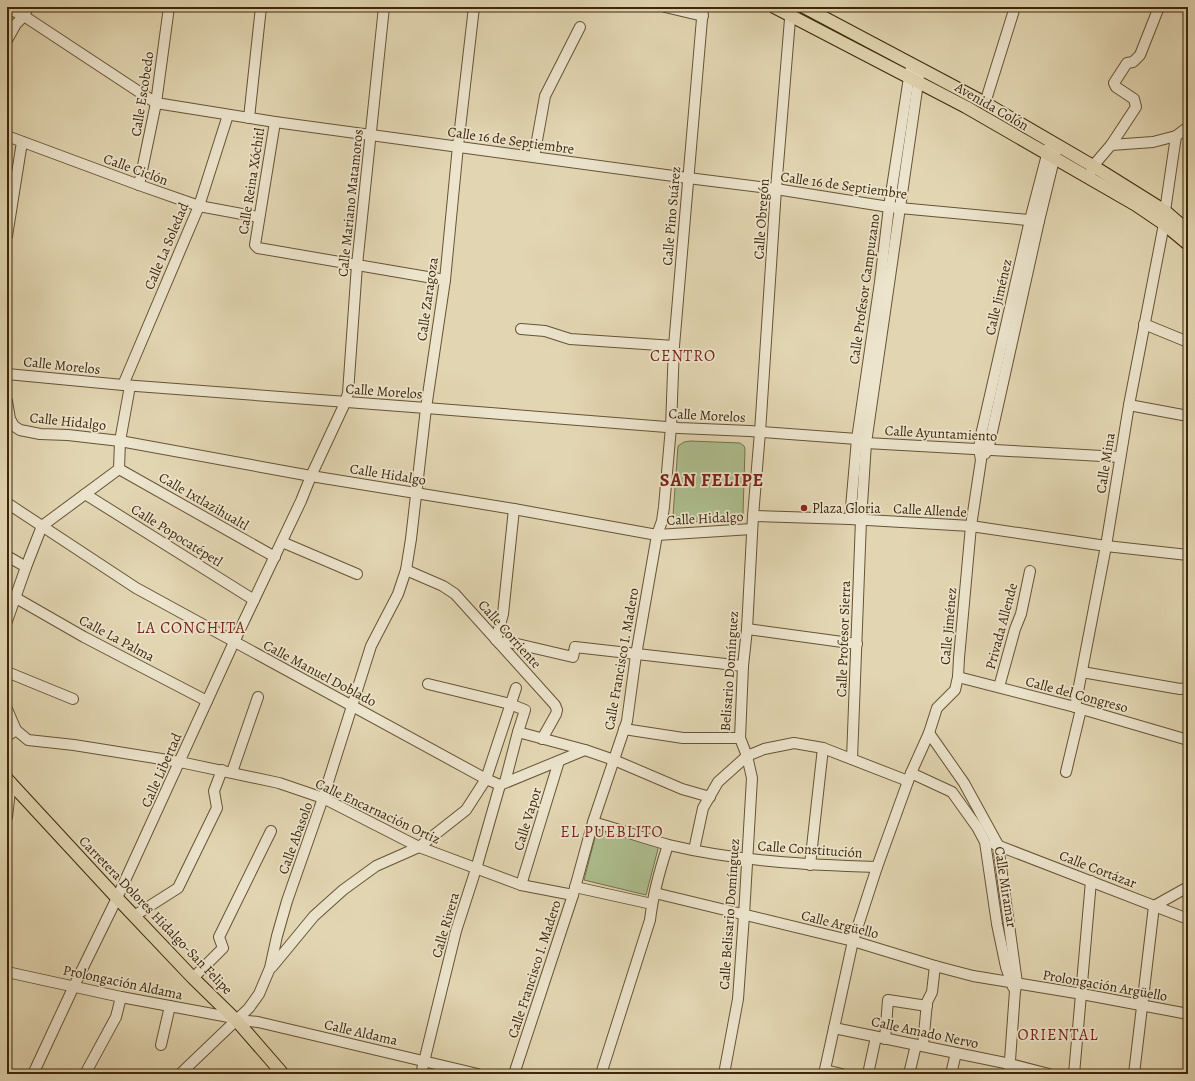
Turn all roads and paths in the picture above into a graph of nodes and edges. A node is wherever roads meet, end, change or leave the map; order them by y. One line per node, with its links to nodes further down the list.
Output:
1 (169, 7): 18 (street, Calle Escobedo)
2 (261, 7): 21 (street, Calle Reina Xóchitl)
3 (384, 7): 24 (street, Calle Mariano Matamoros)
4 (474, 7): 30 (street, Calle Zaragoza)
5 (665, 7): 13 (street)
6 (774, 7): 12 (main road, Avenida Colón)
7 (804, 7): 16 (main road, Avenida Colón)
8 (1015, 7): 19 (street)
9 (1159, 7): 29 (street)
10 (7, 8): 11 (street, Calle 16 de Septiembre)
11 (23, 11): 15 (street); 18 (street, Calle 16 de Septiembre)
12 (791, 11): 17 (main road, Avenida Colón); 37 (street, Calle Obregón)
13 (703, 12): 34 (street, Calle Pino Suárez)
14 (580, 27): 31 (street)
15 (7, 40)
16 (916, 66): 17 (street, Calle Profesor Campuzano); 19 (main road, Avenida Colón)
17 (913, 79): 32 (main road, Avenida Colón); 39 (street, Calle Profesor Campuzano); 40 (street, Calle Profesor Campuzano)
18 (156, 103): 20 (street, Calle 16 de Septiembre); 36 (street, Calle Escobedo)
19 (985, 103): 28 (main road, Avenida Colón)
20 (228, 115): 21 (street, Calle 16 de Septiembre); 38 (street, Calle La Soledad)
21 (249, 118): 22 (street, Calle 16 de Septiembre)
22 (274, 122): 24 (street, Calle 16 de Septiembre); 42 (street, Calle Reina Xóchitl)
23 (1188, 127): 26 (street)
24 (371, 134): 30 (street, Calle 16 de Septiembre); 48 (street, Calle Mariano Matamoros)
25 (7, 136): 27 (street, Calle Ciclón)
26 (1176, 136): 29 (street); 41 (street)
27 (22, 142): 36 (street, Calle Ciclón); 46 (street)
28 (1054, 143): 32 (street, Calle Jiménez); 33 (main road, Avenida Colón)
29 (1111, 145): 33 (street)
30 (458, 146): 31 (street, Calle 16 de Septiembre); 49 (street, Calle Zaragoza)
31 (534, 157): 34 (street, Calle 16 de Septiembre)
32 (1051, 157): 35 (main road, Avenida Colón); 43 (street, Calle Jiménez)
33 (1093, 166): 35 (street); 41 (main road, Avenida Colón)
34 (688, 178): 37 (street, Calle 16 de Septiembre); 54 (street, Calle Pino Suárez)
35 (1089, 178): 44 (main road, Avenida Colón)
36 (139, 185): 38 (street, Calle Ciclón)
37 (776, 189): 39 (street, Calle 16 de Septiembre); 63 (street, Calle Obregón)
38 (199, 206): 42 (street, Calle Ciclón); 56 (street, Calle La Soledad)
39 (889, 207): 40 (street, Calle 16 de Septiembre); 50 (street, Calle Profesor Campuzano)
40 (901, 208): 43 (street, Calle 16 de Septiembre); 50 (street, Calle Profesor Campuzano)
41 (1164, 211): 45 (main road, Avenida Colón)
42 (258, 217): 48 (street, Calle Reina Xóchitl)
43 (1034, 221): 66 (street, Calle Jiménez)
44 (1164, 224): 47 (main road, Avenida Colón); 51 (street, Calle Mina)
45 (1188, 231)
46 (7, 236)
47 (1188, 244)
48 (357, 265): 49 (street); 58 (street, Calle Mariano Matamoros)
49 (445, 280): 60 (street, Calle Zaragoza)
50 (885, 282): 64 (street, Calle Profesor Campuzano)
51 (1144, 324): 53 (street); 59 (street, Calle Mina)
52 (521, 329): 54 (street)
53 (1188, 342)
54 (674, 346): 62 (street, Calle Pino Suárez)
55 (7, 374): 56 (street, Calle Morelos)
56 (127, 386): 58 (street, Calle Morelos); 65 (street, Calle La Soledad)
57 (7, 401): 65 (street, Calle Hidalgo)
58 (345, 403): 60 (street, Calle Morelos); 69 (street, Calle Mariano Matamoros)
59 (1129, 405): 61 (street); 67 (street, Calle Mina)
60 (426, 408): 62 (street, Calle Morelos); 70 (street, Calle Zaragoza)
61 (1188, 416)
62 (670, 427): 63 (street, Calle Morelos); 80 (street, Calle Francisco I. Madero)
63 (760, 432): 64 (street, Calle Ayuntamiento); 74 (street)
64 (861, 441): 66 (street, Calle Ayuntamiento); 75 (street, Calle Profesor Campuzano); 76 (street, Calle Profesor Campuzano)
65 (120, 443): 68 (street, Calle La Soledad); 69 (street, Calle Hidalgo)
66 (983, 449): 67 (street, Calle Ayuntamiento); 78 (street, Calle Jiménez)
67 (1120, 457): 82 (street, Calle Mina)
68 (119, 467): 71 (street); 85 (street, Calle Ixtlazihualtl)
69 (311, 476): 70 (street, Calle Hidalgo); 81 (street, Calle Libertad)
70 (416, 493): 73 (street, Calle Hidalgo); 88 (street, Calle Zaragoza)
71 (85, 494): 77 (street); 91 (street, Calle Popocatépetl)
72 (7, 504): 77 (street, Calle Manuel Doblado)
73 (514, 508): 80 (street, Calle Hidalgo); 95 (street)
74 (753, 516): 75 (street, Calle Allende); 79 (street, Belisario Domínguez)
75 (850, 519): 76 (street, Calle Allende)
76 (861, 520): 78 (street, Calle Allende); 97 (street, Calle Profesor Sierra)
77 (42, 526): 86 (street); 96 (street, Calle Manuel Doblado)
78 (971, 526): 82 (street, Calle Allende); 102 (street, Calle Jiménez)
79 (752, 529): 80 (street, Calle Hidalgo); 94 (street, Belisario Domínguez)
80 (657, 535): 98 (street, Calle Francisco I. Madero)
81 (282, 541): 85 (street, Calle Libertad); 89 (street)
82 (1106, 546): 83 (street, Calle Allende); 101 (street, Calle Mina)
83 (1188, 555)
84 (7, 556): 86 (street)
85 (275, 557): 91 (street, Calle Libertad)
86 (26, 567): 92 (street)
87 (1030, 571): 105 (street, Privada Allende)
88 (405, 572): 90 (street, Calle Zaragoza); 95 (street, Calle Corriente)
89 (357, 574)
90 (398, 594): 111 (street, Calle Abasolo)
91 (254, 600): 96 (street, Calle Libertad)
92 (12, 603): 93 (street); 109 (street, Calle La Palma)
93 (7, 621)
94 (747, 629): 97 (street); 99 (street, Belisario Domínguez)
95 (498, 641): 98 (street); 120 (street, Calle Corriente)
96 (234, 642): 109 (street, Calle Libertad); 111 (street, Calle Manuel Doblado)
97 (857, 644): 125 (street, Calle Profesor Sierra)
98 (636, 655): 99 (street); 114 (street, Calle Francisco I. Madero)
99 (743, 666): 119 (street, Belisario Domínguez)
100 (7, 672): 108 (street)
101 (1082, 672): 106 (street); 112 (street, Calle Mina)
102 (958, 677): 105 (street, Calle del Congreso); 117 (street, Calle Jiménez)
103 (428, 684): 110 (street)
104 (516, 688): 110 (street)
105 (999, 688): 112 (street, Calle del Congreso)
106 (1188, 688)
107 (258, 697): 129 (street)
108 (73, 699)
109 (207, 701): 128 (street, Calle Libertad)
110 (510, 704): 116 (street, Calle Rivera); 132 (street)
111 (352, 706): 132 (street, Calle Manuel Doblado); 136 (street, Calle Abasolo)
112 (1078, 708): 121 (street, Calle del Congreso); 130 (street, Calle Mina)
113 (7, 709): 115 (street)
114 (624, 729): 119 (street, Belisario Domínguez); 126 (street, Calle Francisco I. Madero)
115 (16, 730): 118 (street); 128 (street, Calle Encarnación Ortiz)
116 (518, 732): 120 (street); 134 (street, Calle Rivera)
117 (929, 733): 131 (street, Calle Jiménez); 142 (street)
118 (7, 736)
119 (740, 738): 124 (street, Calle Belisario Domínguez)
120 (542, 739): 123 (street)
121 (1188, 740)
122 (823, 748): 124 (street, Calle Miramar); 125 (street, Calle Miramar); 146 (street)
123 (585, 750): 126 (street); 127 (street)
124 (747, 756): 135 (street); 145 (street, Calle Belisario Domínguez)
125 (852, 759): 131 (street, Calle Miramar)
126 (614, 760): 135 (street); 138 (street, Calle Francisco I. Madero)
127 (559, 761): 134 (street); 150 (street, Calle Vapor)
128 (180, 762): 129 (street, Calle Encarnación Ortiz); 154 (street, Calle Libertad)
129 (227, 771): 136 (street, Calle Encarnación Ortiz); 158 (street)
130 (1066, 772)
131 (910, 777): 140 (street, Calle Miramar); 147 (street, Calle Jiménez)
132 (486, 779): 134 (street, Calle Manuel Doblado); 143 (street)
133 (9, 781): 137 (street); 154 (main road, Carretera Dolores Hidalgo-San Felipe)
134 (503, 784): 148 (street, Calle Rivera)
135 (710, 797): 144 (street)
136 (324, 798): 143 (street, Calle Encarnación Ortiz); 162 (street, Calle Abasolo)
137 (7, 817)
138 (593, 822): 141 (street, Calle Constitución); 152 (street, Calle Francisco I. Madero)
139 (271, 832): 164 (street)
140 (985, 842): 142 (street, Calle Cortázar); 166 (street, Calle Miramar)
141 (668, 845): 144 (street, Calle Constitución); 153 (street)
142 (998, 845): 149 (street, Calle Cortázar); 166 (street, Calle Miramar)
143 (419, 847): 148 (street, Calle Encarnación Ortiz); 162 (street)
144 (694, 850): 145 (street, Calle Constitución)
145 (746, 858): 146 (street, Calle Constitución); 157 (street, Calle Belisario Domínguez)
146 (810, 865): 147 (street, Calle Constitución)
147 (876, 868): 160 (street, Calle Jiménez)
148 (476, 869): 150 (street, Calle Encarnación Ortiz); 179 (street, Calle Rivera)
149 (1090, 881): 156 (street, Calle Cortázar); 167 (street)
150 (521, 885): 152 (street, Calle Encarnación Ortiz)
151 (1188, 887): 156 (street)
152 (574, 891): 155 (street, Calle Encarnación Ortiz); 188 (street, Calle Francisco I. Madero)
153 (656, 893): 155 (street); 157 (street, Calle Argüello)
154 (117, 898): 158 (main road, Carretera Dolores Hidalgo-San Felipe); 165 (street, Calle Libertad)
155 (652, 904): 189 (street)
156 (1154, 906): 159 (street, Calle Cortázar); 171 (street)
157 (744, 915): 160 (street, Calle Argüello); 190 (street, Calle Belisario Domínguez)
158 (134, 916): 164 (main road, Carretera Dolores Hidalgo-San Felipe)
159 (1188, 919)
160 (853, 941): 161 (street, Calle Argüello); 174 (street, Calle Jiménez)
161 (935, 966): 166 (street, Calle Argüello); 170 (street)
162 (270, 968): 173 (street, Calle Abasolo)
163 (7, 972): 165 (street, Prolongación Aldama)
164 (193, 978): 173 (main road, Carretera Dolores Hidalgo-San Felipe)
165 (74, 986): 168 (street, Prolongación Aldama); 182 (street, Calle Libertad)
166 (1014, 986): 167 (street, Prolongación Argüello); 180 (street, Calle Miramar)
167 (1082, 994): 171 (street, Prolongación Argüello); 196 (street)
168 (121, 997): 169 (street, Prolongación Aldama); 183 (street)
169 (170, 1006): 173 (street, Prolongación Aldama); 176 (street)
170 (927, 1006): 175 (street); 177 (street)
171 (1142, 1006): 172 (street, Prolongación Argüello); 197 (street)
172 (1188, 1014)
173 (235, 1019): 179 (street, Calle Aldama); 184 (street, Calle Abasolo); 185 (main road, Carretera Dolores Hidalgo-San Felipe)
174 (834, 1028): 175 (street, Calle Amado Nervo); 181 (street, Calle Jiménez)
175 (880, 1038): 177 (street, Calle Amado Nervo); 192 (street)
176 (161, 1045)
177 (919, 1045): 178 (street, Calle Amado Nervo); 193 (street)
178 (956, 1053): 180 (street, Calle Amado Nervo); 194 (street)
179 (425, 1061): 186 (street, Calle Rivera); 187 (street, Calle Aldama)
180 (1010, 1069): 195 (street, Calle Amado Nervo)
181 (825, 1072): 191 (street)
182 (34, 1074)
183 (85, 1074)
184 (180, 1074)
185 (283, 1074)
186 (422, 1074)
187 (478, 1074)
188 (514, 1074)
189 (601, 1074)
190 (724, 1074)
191 (842, 1074)
192 (868, 1074)
193 (909, 1074)
194 (951, 1074)
195 (1049, 1074)
196 (1074, 1074)
197 (1134, 1074)

